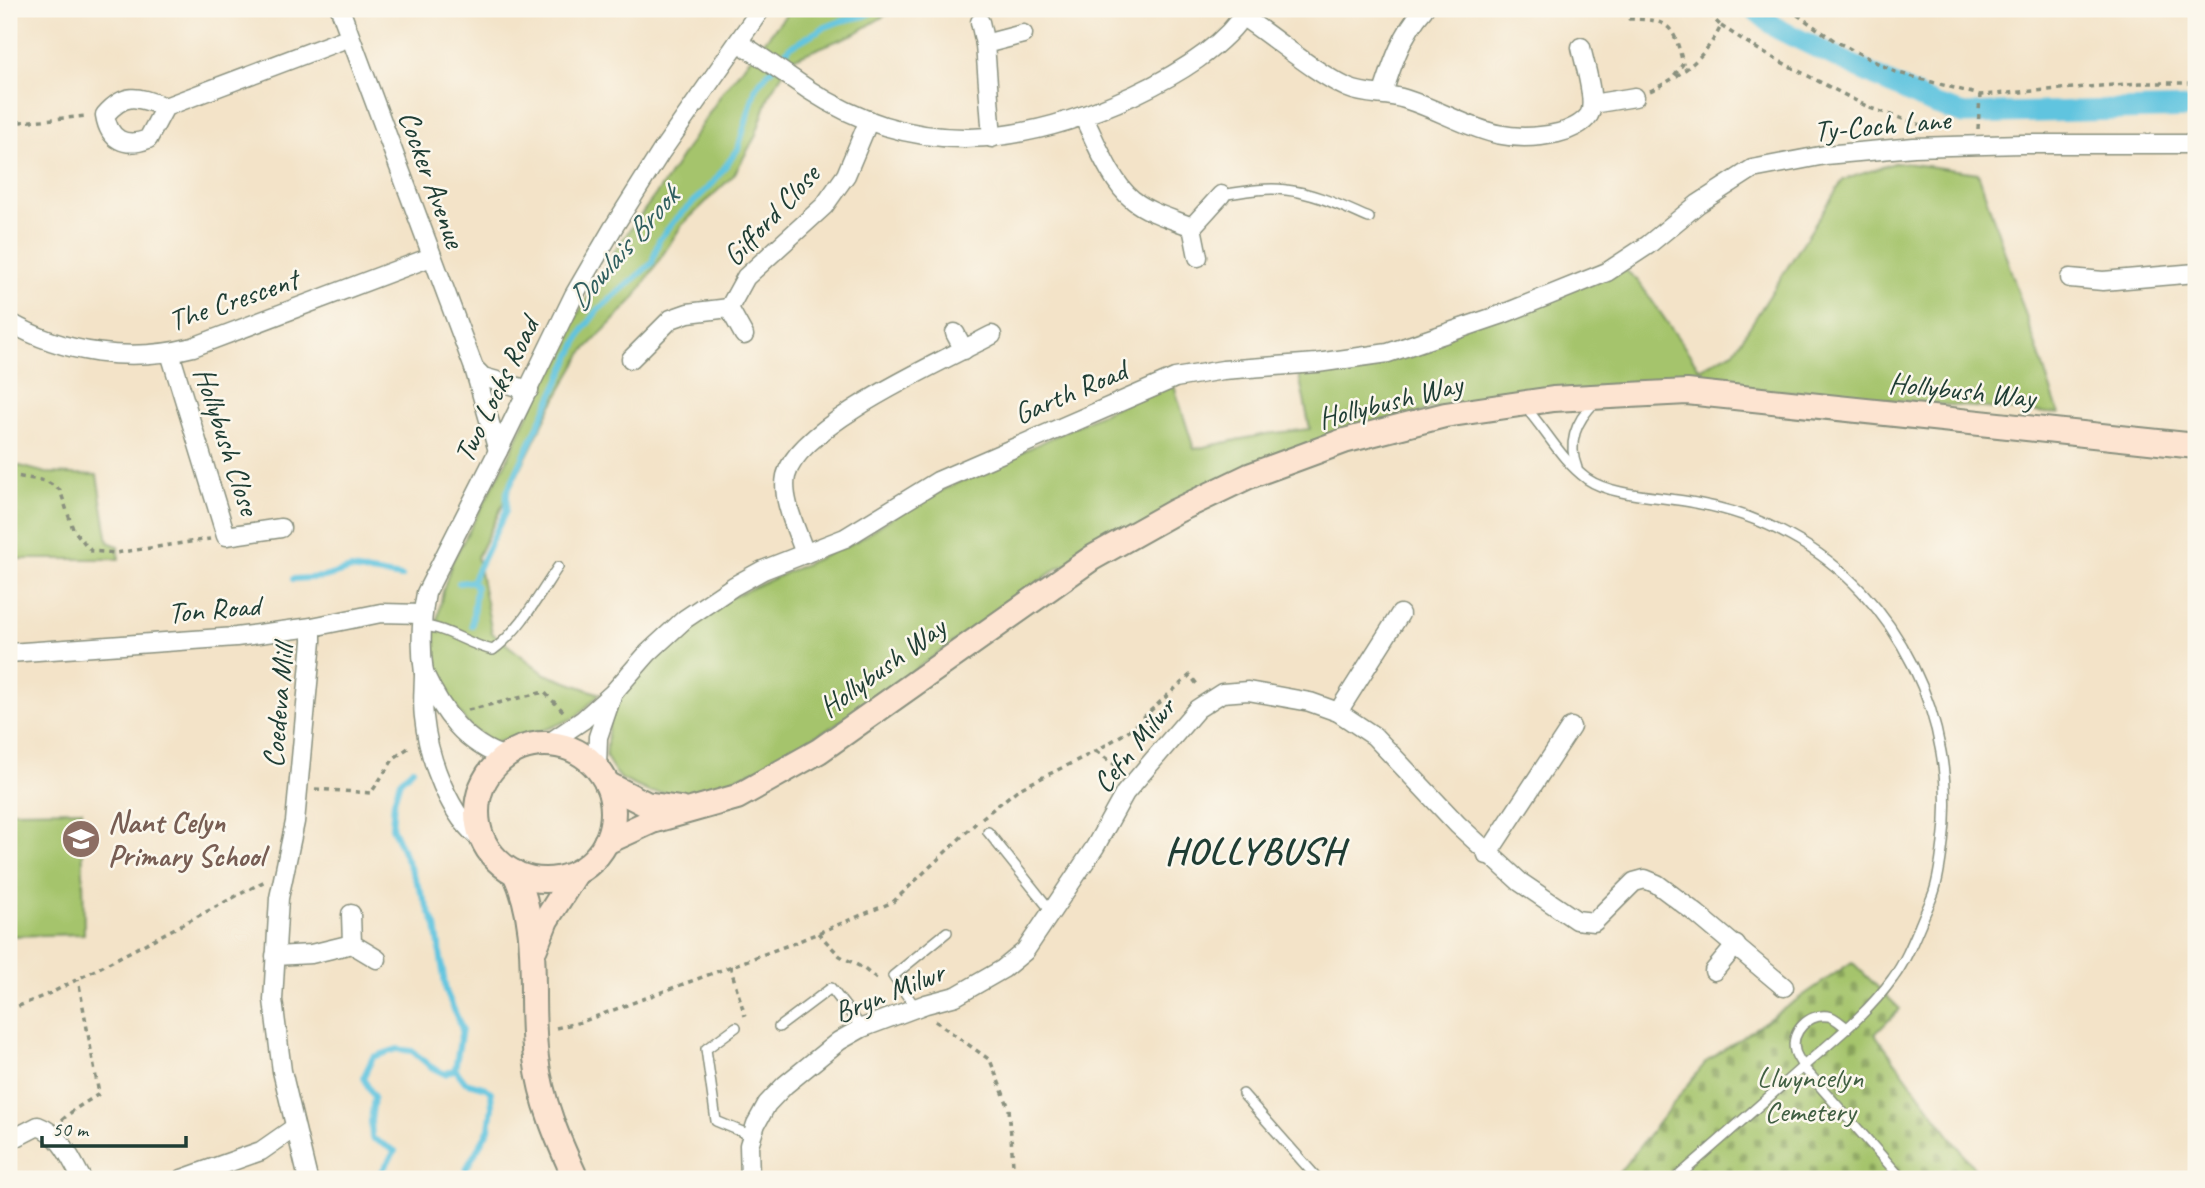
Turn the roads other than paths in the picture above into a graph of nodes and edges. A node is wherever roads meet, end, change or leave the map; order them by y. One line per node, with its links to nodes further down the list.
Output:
1 (340, 9): 7 (street, Cocker Avenue)
2 (761, 9): 8 (street, Two Locks Road)
3 (1424, 9): 11 (street)
4 (1245, 13): 11 (street); 15 (street)
5 (980, 22): 9 (street)
6 (1023, 34): 9 (street)
7 (350, 37): 14 (street); 22 (street, Cocker Avenue)
8 (738, 41): 16 (street); 36 (street, Two Locks Road)
9 (985, 44): 17 (street)
10 (1581, 47): 13 (street)
11 (1383, 93): 13 (street)
12 (1635, 97): 13 (street)
13 (1592, 104)
14 (165, 107): 14 (street)
15 (1083, 116): 17 (street); 21 (street)
16 (869, 120): 17 (street); 27 (street, Gifford Close)
17 (992, 138)
18 (2196, 144): 24 (street, Ty-Coch Lane)
19 (1221, 195): 20 (lane); 21 (street)
20 (1369, 218)
21 (1192, 227): 23 (street)
22 (431, 257): 33 (street, The Crescent); 35 (street, Cocker Avenue)
23 (1198, 257)
24 (1606, 272): 43 (street, Garth Road)
25 (2196, 273): 26 (street)
26 (2070, 278)
27 (729, 308): 30 (street, Gifford Close); 34 (street, Gifford Close)
28 (9, 322): 33 (street, The Crescent)
29 (955, 333): 32 (street)
30 (744, 335)
31 (992, 335): 32 (street)
32 (964, 350): 43 (street)
33 (170, 353): 42 (street, Hollybush Close)
34 (631, 359)
35 (474, 368): 36 (street); 40 (street, Cocker Avenue)
36 (529, 390): 40 (street, Two Locks Road)
37 (1601, 396): 38 (street, Hollybush Way); 39 (street, Hollybush Way); 41 (lane)
38 (1522, 404): 41 (lane); 56 (street, Hollybush Way)
39 (2196, 446)
40 (498, 451): 46 (street, Two Locks Road)
41 (1577, 470): 78 (lane)
42 (281, 527)
43 (805, 554): 50 (street, Garth Road)
44 (558, 567): 46 (lane)
45 (1400, 614): 51 (street)
46 (422, 620): 47 (street, Ton Road); 49 (street, Two Locks Road)
47 (312, 627): 48 (street, Ton Road); 68 (street, Coedeva Mill)
48 (9, 653)
49 (424, 673): 54 (street, Two Locks Road); 58 (street, Two Locks Road)
50 (613, 693): 53 (street, Garth Road); 55 (street, Garth Road)
51 (1338, 712): 60 (street, Cefn Milwr); 63 (street, Cefn Milwr)
52 (1571, 727): 60 (street)
53 (546, 744): 54 (street); 55 (street, Hollybush Way)
54 (506, 757): 58 (street)
55 (602, 776): 56 (street, Hollybush Way); 59 (street)
56 (695, 810): 59 (street, Hollybush Way)
57 (988, 832): 63 (lane)
58 (483, 841): 61 (street, Hollybush Way)
59 (607, 842): 62 (street, Hollybush Way)
60 (1487, 855): 67 (street, Cefn Milwr)
61 (515, 873): 62 (street); 70 (street, Hollybush Way)
62 (576, 873): 70 (street, Hollybush Way)
63 (1052, 912): 71 (street, Cefn Milwr)
64 (351, 914): 66 (street)
65 (947, 932): 74 (lane)
66 (352, 944): 68 (street); 69 (street)
67 (1736, 944): 72 (street); 73 (street)
68 (275, 956): 81 (street, Coedeva Mill)
69 (377, 958)
70 (532, 959): 87 (street, Hollybush Way)
71 (1003, 969): 74 (street, Bryn Milwr)
72 (1714, 971)
73 (1784, 987)
74 (911, 1001): 77 (street, Bryn Milwr)
75 (736, 1027): 82 (lane)
76 (779, 1027): 77 (lane)
77 (862, 1028): 82 (street, Bryn Milwr)
78 (1847, 1028): 79 (lane); 79 (lane)
79 (1803, 1067): 90 (lane); 91 (lane)
80 (1243, 1094): 89 (lane)
81 (294, 1128): 85 (street); 86 (street, Coedeva Mill)
82 (752, 1136): 88 (street, Bryn Milwr)
83 (9, 1141): 84 (street)
84 (82, 1179)
85 (182, 1179)
86 (307, 1179)
87 (576, 1179)
88 (750, 1179)
89 (1318, 1179)
90 (1675, 1179)
91 (1902, 1179)

